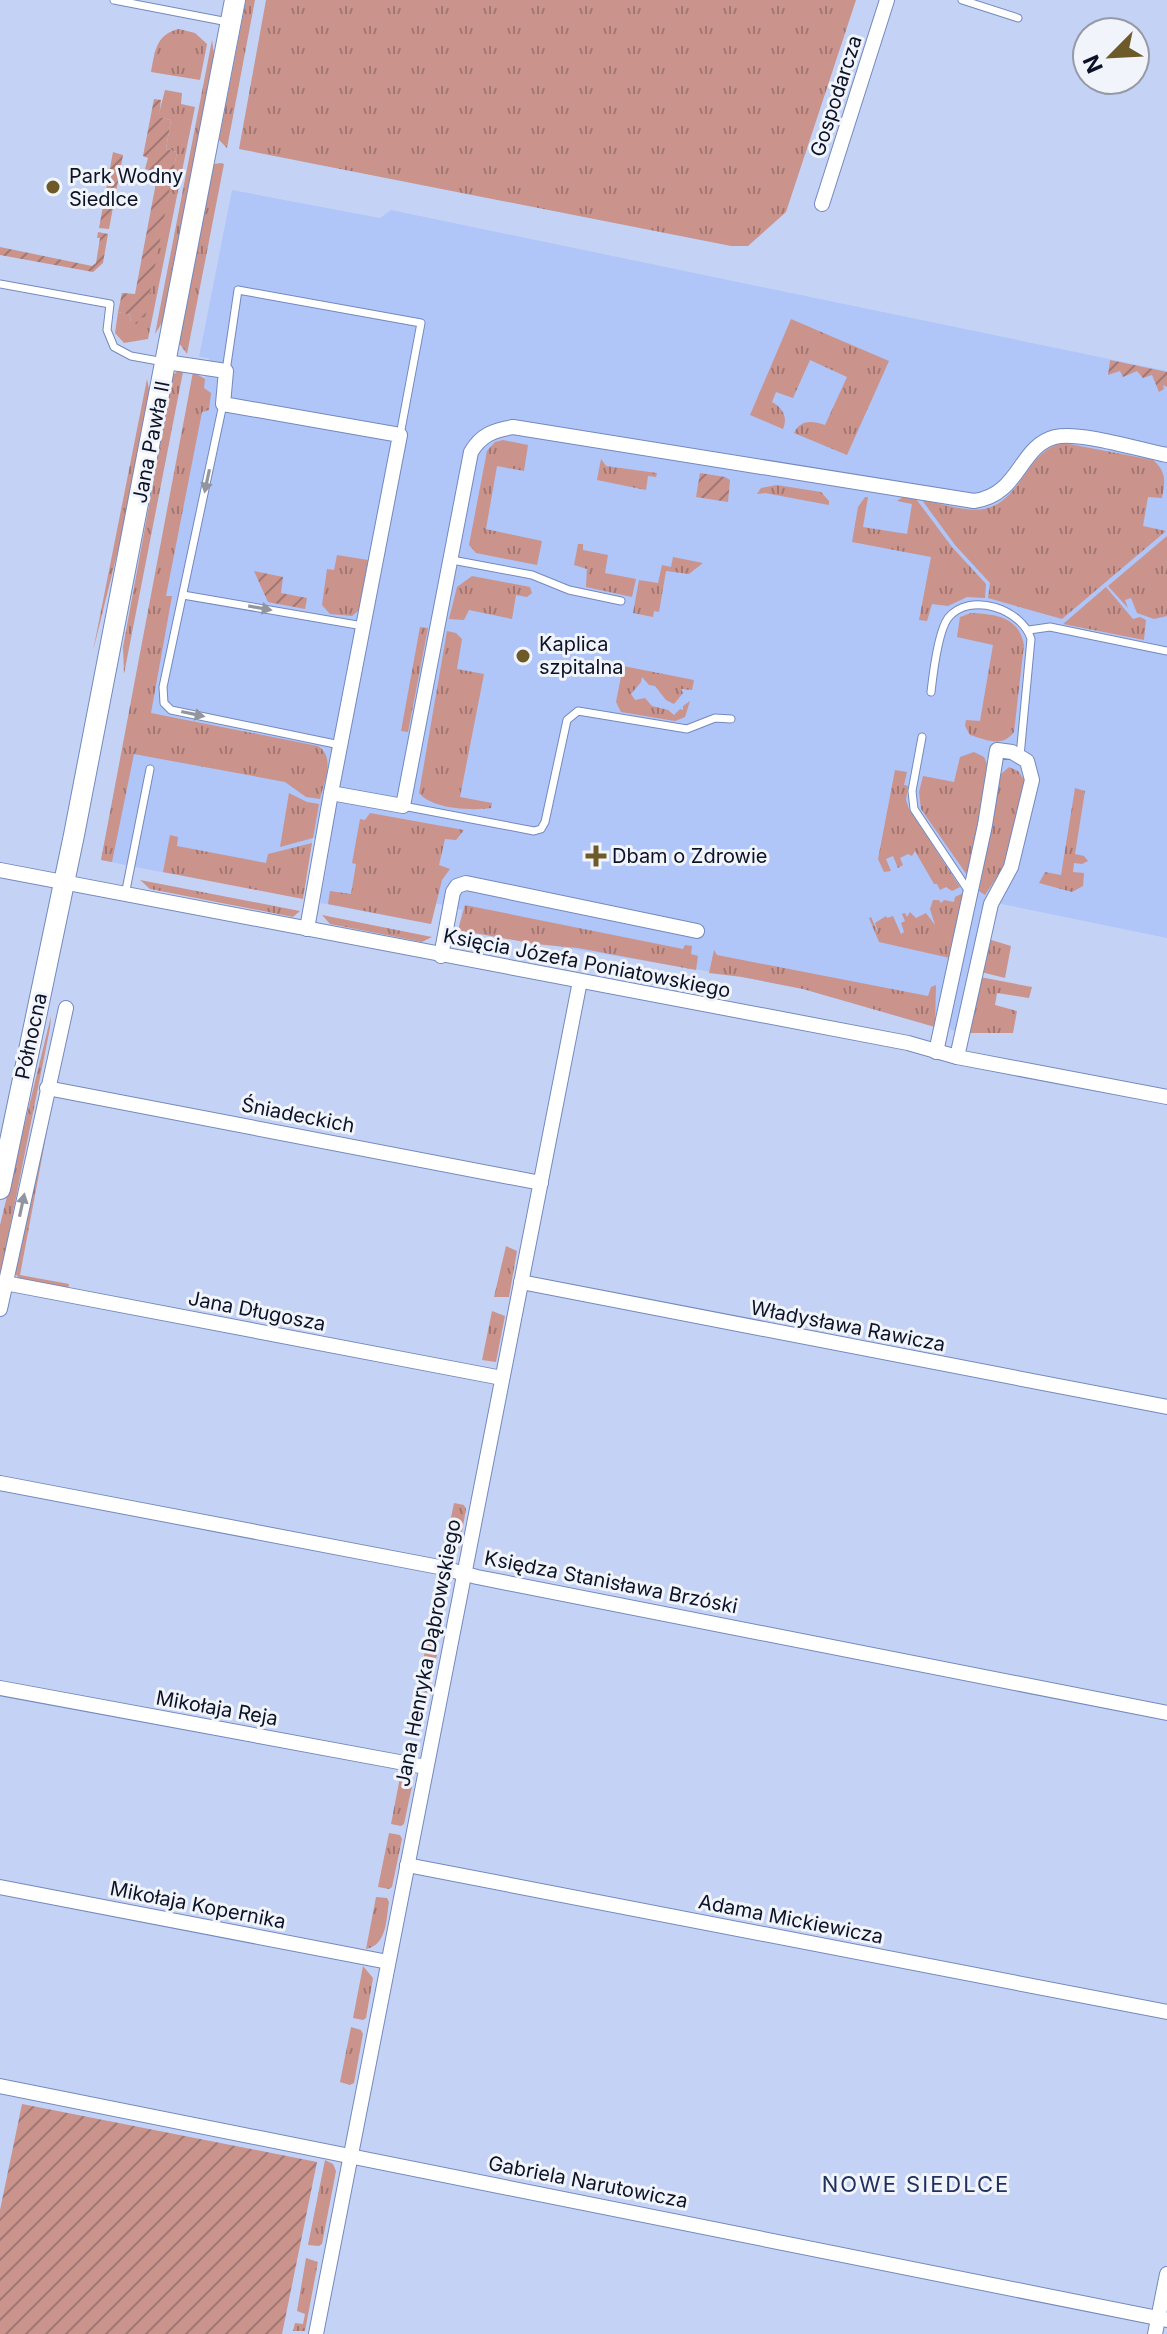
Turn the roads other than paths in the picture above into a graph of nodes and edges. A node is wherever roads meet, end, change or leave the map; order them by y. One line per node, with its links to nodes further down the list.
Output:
1 (114, 0): 5 (lane)
2 (235, 0): 7 (main road, Jana Pawła II)
3 (887, 0): 8 (street, Gospodarcza)
4 (962, 0): 6 (lane)
5 (155, 4): 7 (lane)
6 (1018, 18)
7 (230, 23): 10 (main road, Jana Pawła II)
8 (822, 204)
9 (0, 284): 10 (lane)
10 (166, 362): 11 (street); 30 (main road, Jana Pawła II)
11 (226, 371): 12 (street); 13 (lane)
12 (223, 404): 13 (street); 16 (lane, one-way to 16)
13 (400, 435): 18 (street)
14 (1167, 455): 15 (street)
15 (452, 560): 17 (lane); 28 (street)
16 (183, 595): 18 (lane, one-way to 18); 24 (lane, one-way to 24)
17 (621, 601)
18 (363, 626): 24 (street)
19 (1029, 630): 20 (lane); 21 (lane); 25 (lane)
20 (1167, 651)
21 (931, 692)
22 (731, 719): 28 (lane)
23 (922, 737): 31 (lane)
24 (340, 745): 27 (street)
25 (1020, 756): 31 (street); 39 (street)
26 (150, 769): 32 (lane)
27 (331, 793): 28 (street); 33 (street)
28 (403, 806)
29 (0, 870): 30 (street, Księcia Józefa Poniatowskiego)
30 (64, 883): 32 (street, Księcia Józefa Poniatowskiego); 43 (main road, Północna)
31 (970, 893): 38 (street)
32 (125, 895): 33 (street, Księcia Józefa Poniatowskiego)
33 (307, 929): 35 (street, Księcia Józefa Poniatowskiego)
34 (697, 931): 35 (street)
35 (441, 956): 36 (street, Księcia Józefa Poniatowskiego)
36 (580, 981): 38 (street, Księcia Józefa Poniatowskiego); 42 (street, Jana Henryka Dąbrowskiego)
37 (66, 1008): 40 (street, Północna)
38 (936, 1052): 39 (street, Księcia Józefa Poniatowskiego)
39 (957, 1057): 41 (street, Księcia Józefa Poniatowskiego)
40 (47, 1088): 42 (street, Śniadeckich); 45 (street, Północna, one-way to 40)
41 (1167, 1097)
42 (541, 1183): 44 (street, Jana Henryka Dąbrowskiego)
43 (0, 1189)
44 (521, 1282): 47 (street, Jana Henryka Dąbrowskiego); 48 (street, Władysława Rawicza)
45 (5, 1283): 46 (street, Północna); 47 (street, Jana Długosza)
46 (0, 1309)
47 (502, 1378): 50 (street, Jana Henryka Dąbrowskiego)
48 (1167, 1407)
49 (0, 1483): 50 (street, Księdza Stanisława Brzóski)
50 (464, 1573): 52 (street, Księdza Stanisława Brzóski); 53 (street, Jana Henryka Dąbrowskiego)
51 (0, 1688): 53 (street, Mikołaja Reja)
52 (1167, 1713)
53 (426, 1767): 54 (street, Jana Henryka Dąbrowskiego)
54 (407, 1865): 56 (street, Jana Henryka Dąbrowskiego); 57 (street, Adama Mickiewicza)
55 (0, 1887): 56 (street, Mikołaja Kopernika)
56 (388, 1962): 59 (street, Jana Henryka Dąbrowskiego)
57 (1167, 2012)
58 (0, 2086): 59 (street, Gabriela Narutowicza)
59 (351, 2154): 61 (street, Gabriela Narutowicza); 62 (street, Jana Henryka Dąbrowskiego)
60 (1167, 2274): 61 (street)
61 (1162, 2319): 63 (street)
62 (316, 2334)
63 (1155, 2334)

